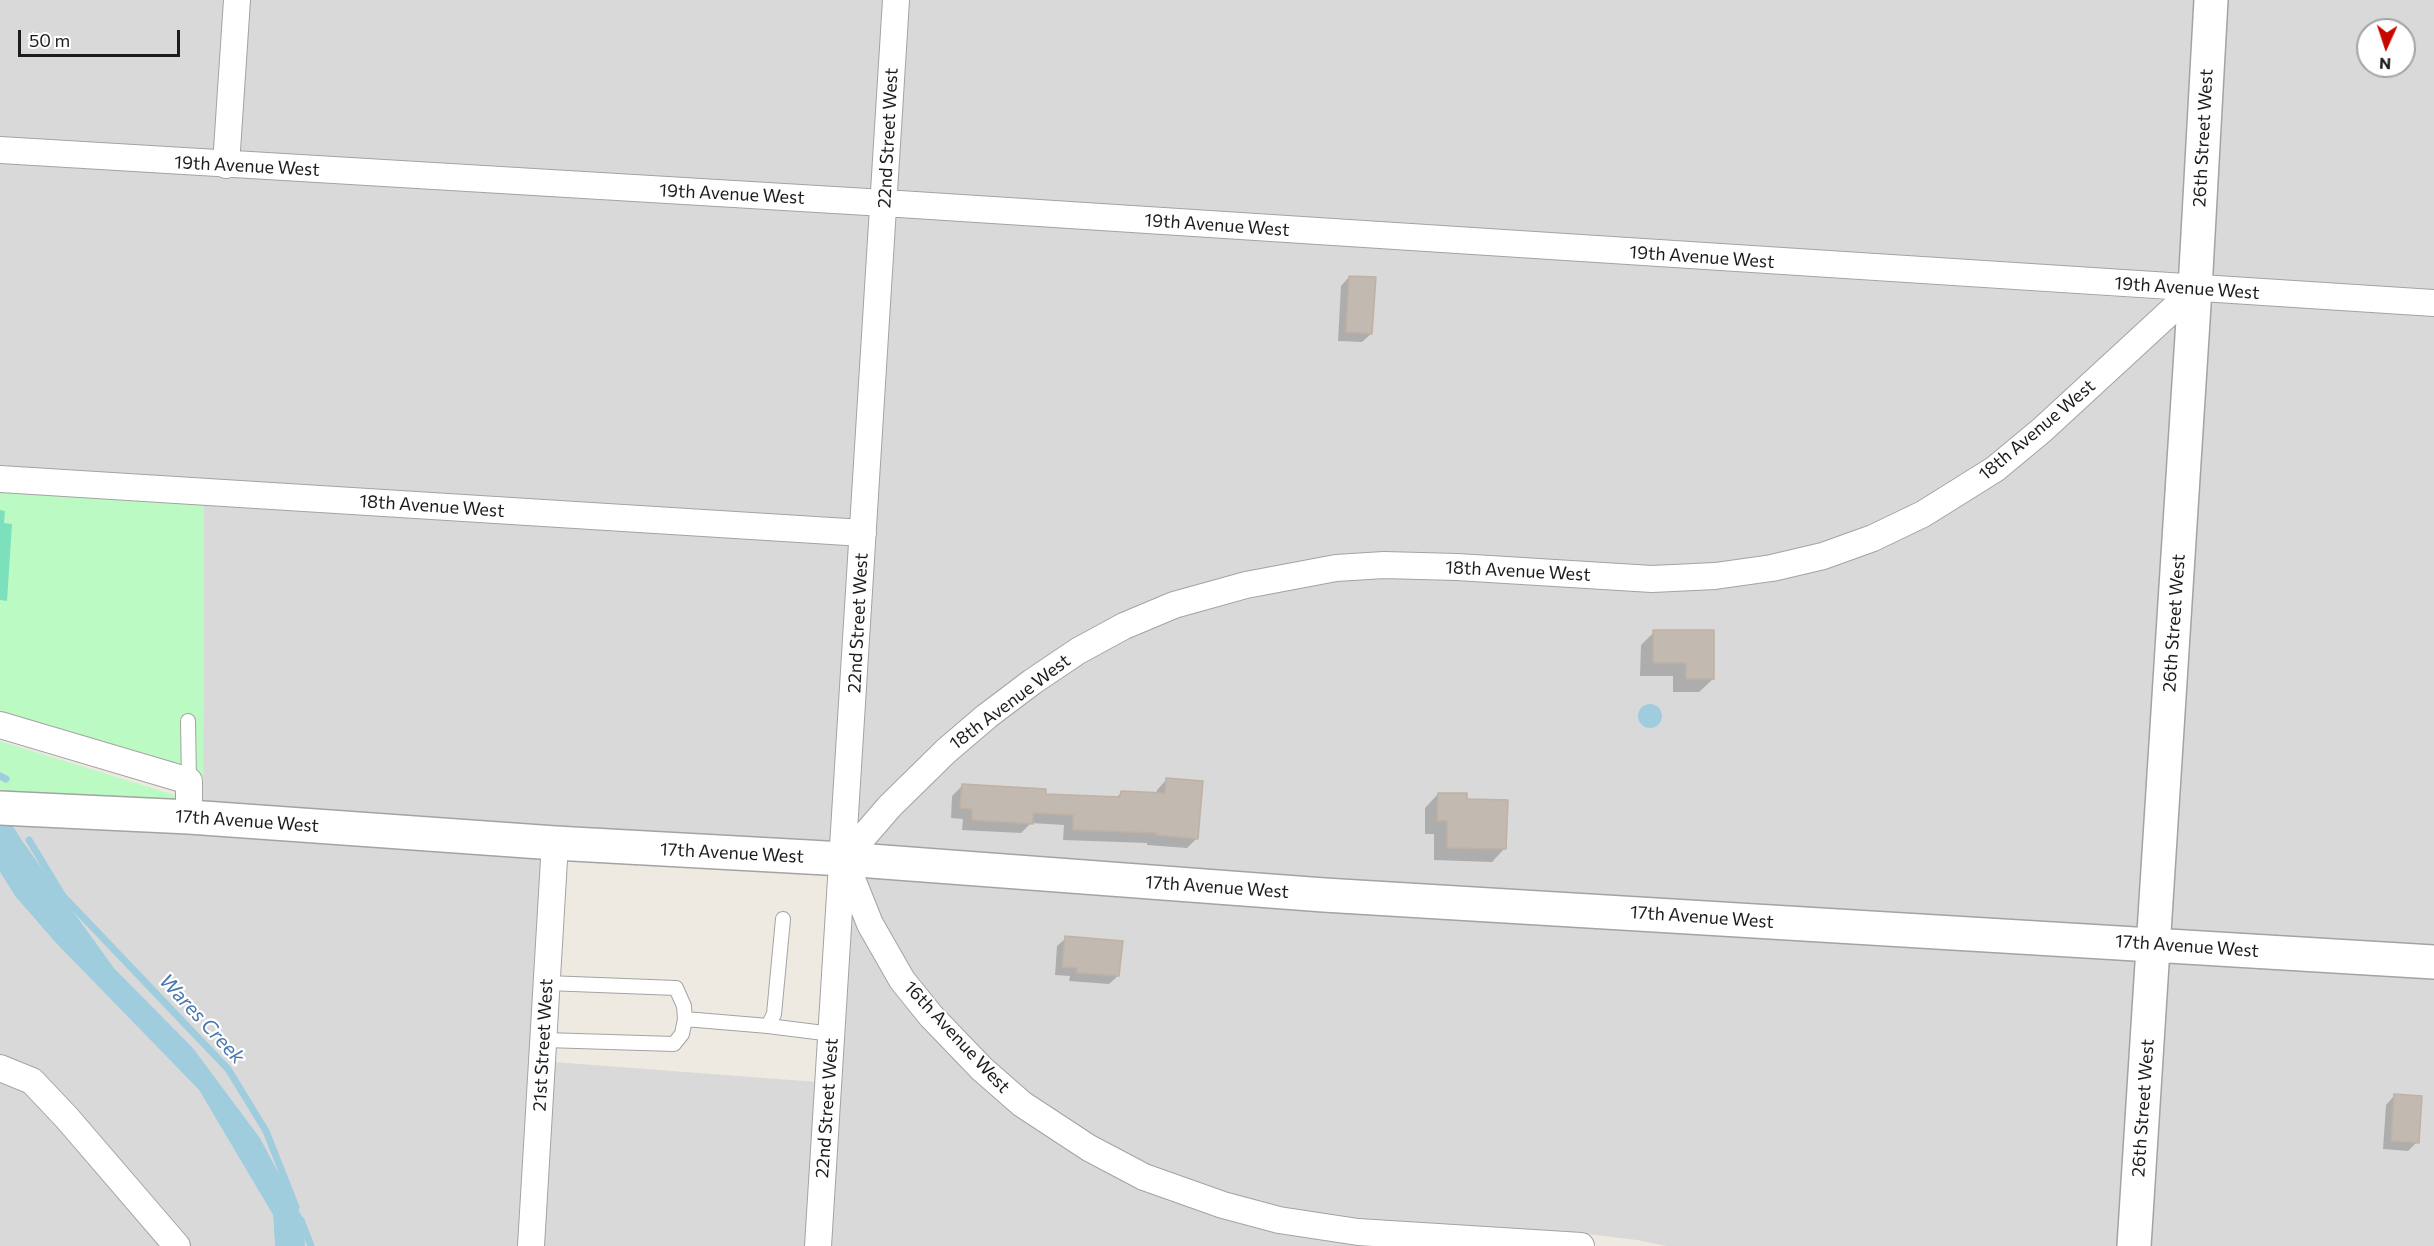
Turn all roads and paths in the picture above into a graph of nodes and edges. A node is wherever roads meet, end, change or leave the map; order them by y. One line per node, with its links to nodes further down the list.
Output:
1 (237, 0): 5 (street)
2 (896, 0): 6 (street, 22nd Street West)
3 (2211, 0): 7 (street, 26th Street West)
4 (0, 150): 5 (street, 19th Avenue West)
5 (226, 165): 6 (street, 19th Avenue West)
6 (884, 203): 7 (street, 19th Avenue West); 10 (street, 22nd Street West)
7 (2195, 289): 8 (street, 19th Avenue West); 17 (street, 18th Avenue West); 19 (street, 26th Street West)
8 (2434, 303)
9 (0, 479): 10 (street, 18th Avenue West)
10 (863, 533): 17 (street, 22nd Street West)
11 (188, 721): 13 (lane)
12 (0, 725): 13 (street)
13 (189, 781): 15 (street)
14 (0, 808): 15 (street, 17th Avenue West)
15 (189, 817): 16 (street, 17th Avenue West)
16 (555, 843): 17 (street, 17th Avenue West); 21 (street, 21st Street West)
17 (844, 859): 19 (street, 17th Avenue West); 24 (street, 22nd Street West); 30 (street, 16th Avenue West)
18 (783, 919): 23 (lane)
19 (2154, 944): 20 (street, 17th Avenue West); 31 (street, 26th Street West)
20 (2434, 962)
21 (547, 983): 22 (lane); 25 (street, 21st Street West)
22 (686, 1019): 23 (lane); 25 (lane)
23 (768, 1026): 24 (lane)
24 (832, 1034): 29 (street, 22nd Street West)
25 (544, 1040): 28 (street, 21st Street West)
26 (0, 1068): 27 (street)
27 (177, 1246)
28 (531, 1246)
29 (818, 1246)
30 (1581, 1246)
31 (2134, 1246)

